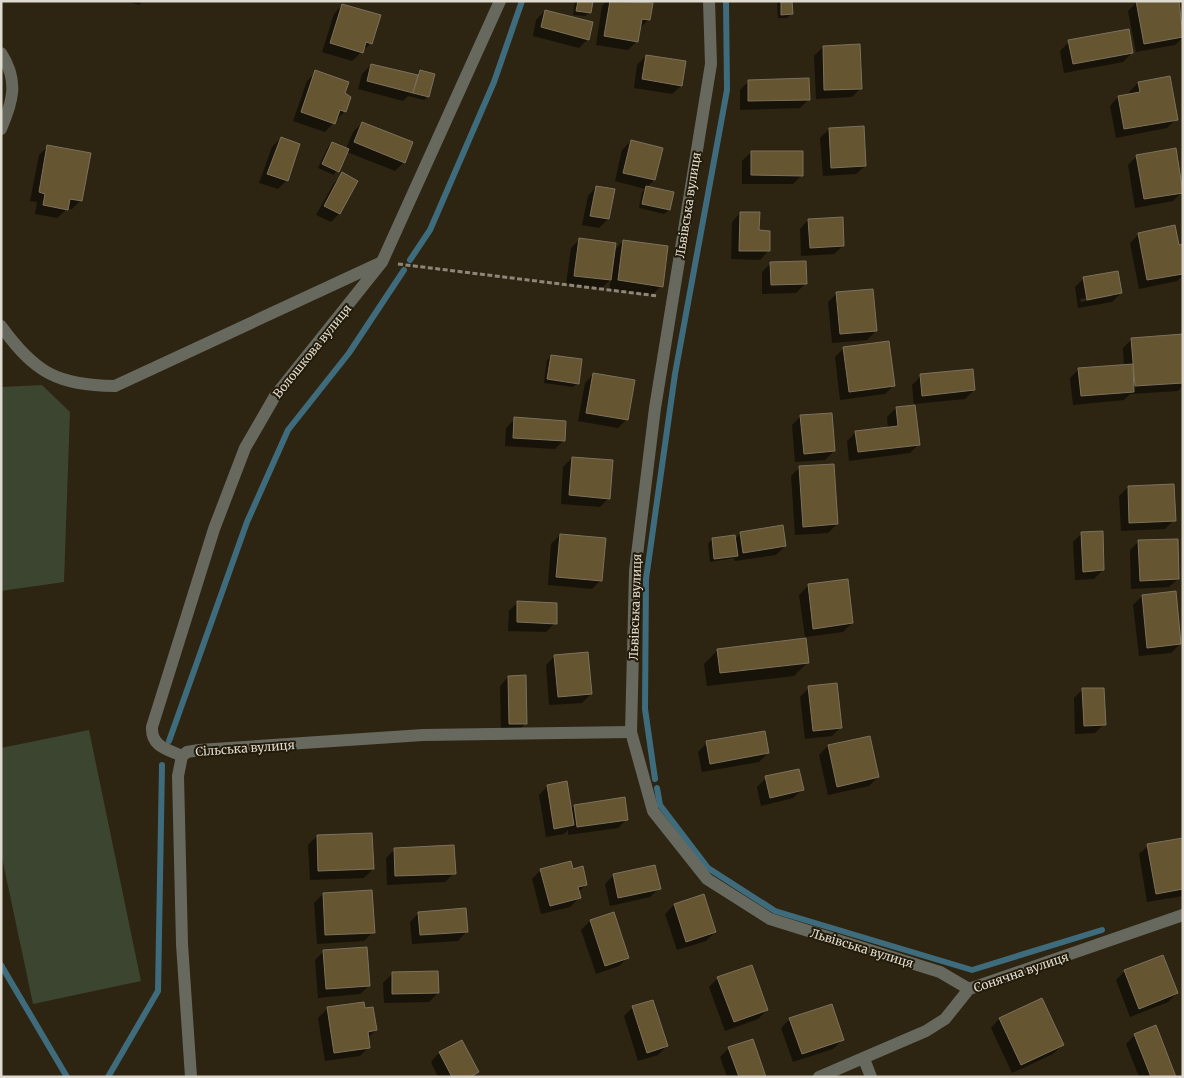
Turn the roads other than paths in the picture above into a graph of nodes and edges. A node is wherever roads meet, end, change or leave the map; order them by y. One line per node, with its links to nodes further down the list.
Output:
1 (500, 1): 5 (street, Волошкова вулиця)
2 (709, 1): 7 (street, Львівська вулиця)
3 (1, 54): 4 (street)
4 (1, 129)
5 (382, 262): 6 (street); 8 (street, Волошкова вулиця)
6 (1, 326)
7 (631, 732): 8 (street, Сільська вулиця); 10 (street, Львівська вулиця)
8 (182, 756): 12 (street, Сільська вулиця)
9 (1183, 915): 10 (street, Сонячна вулиця)
10 (969, 989): 11 (street, Сонячна вулиця)
11 (864, 1059): 13 (street, Сонячна вулиця); 14 (street)
12 (191, 1077)
13 (819, 1077)
14 (871, 1077)

